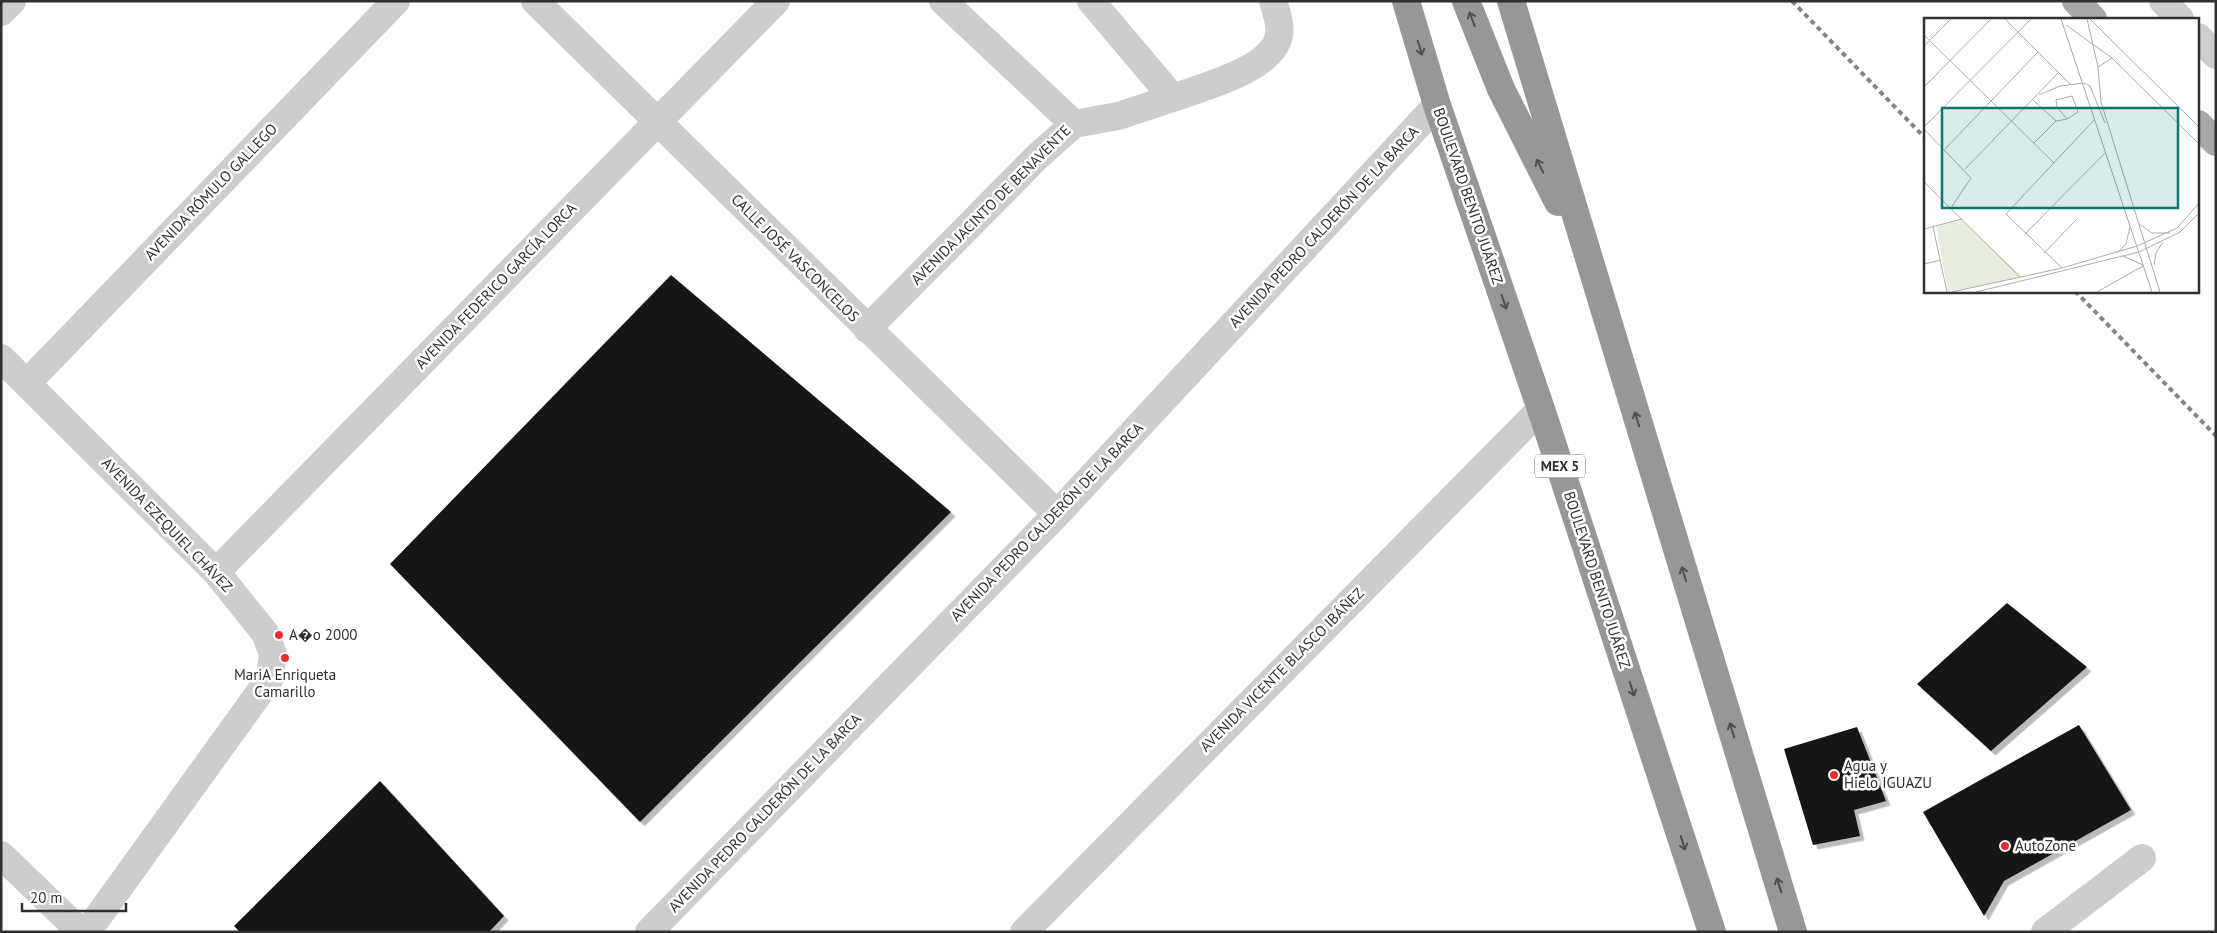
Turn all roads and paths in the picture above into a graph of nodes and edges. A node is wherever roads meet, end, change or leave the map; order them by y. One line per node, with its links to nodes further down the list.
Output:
1 (12, 1): 13 (street)
2 (396, 1): 27 (street, AVENIDA RÓMULO GALLEGO)
3 (536, 1): 20 (street, CALLE JOSÉ VASCONCELOS)
4 (776, 1): 20 (street, AVENIDA FEDERICO GARCÍA LORCA)
5 (943, 1): 21 (street, AVENIDA JACINTO DE BENAVENTE)
6 (1091, 1): 18 (street)
7 (1273, 1): 18 (street)
8 (1406, 1): 19 (highway, BOULEVARD BENITO JUÁREZ / MEX 5, one-way to 19)
9 (1466, 1): 24 (highway, one-way to 9)
10 (1511, 1): 24 (highway)
11 (2076, 1): 14 (main road)
12 (2163, 1): 15 (street)
13 (1, 12)
14 (2092, 18)
15 (2179, 18)
16 (2200, 39): 17 (street)
17 (2216, 55)
18 (1174, 98): 21 (street)
19 (1437, 105): 28 (highway, BOULEVARD BENITO JUÁREZ / MEX 5, one-way to 28); 29 (street, AVENIDA PEDRO CALDERÓN DE LA BARCA)
20 (657, 121): 25 (street, CALLE JOSÉ VASCONCELOS); 30 (street, AVENIDA FEDERICO GARCÍA LORCA)
21 (1074, 124): 25 (street, AVENIDA JACINTO DE BENAVENTE)
22 (2200, 126): 23 (main road)
23 (2216, 142)
24 (1593, 273): 38 (highway, one-way to 24)
25 (867, 329): 29 (street, CALLE JOSÉ VASCONCELOS)
26 (1, 358): 27 (street, AVENIDA EZEQUIEL CHÁVEZ)
27 (27, 383): 30 (street, AVENIDA EZEQUIEL CHÁVEZ)
28 (1541, 409): 36 (street, AVENIDA VICENTE BLASCO IBÁÑEZ); 37 (highway, BOULEVARD BENITO JUÁREZ / MEX 5, one-way to 37)
29 (1057, 514): 35 (street, AVENIDA PEDRO CALDERÓN DE LA BARCA)
30 (216, 572): 34 (street, AVENIDA EZEQUIEL CHÁVEZ)
31 (1, 855): 33 (street)
32 (2142, 858): 39 (street)
33 (81, 932)
34 (87, 932)
35 (649, 932)
36 (1024, 932)
37 (1712, 932)
38 (1793, 932)
39 (2044, 932)

